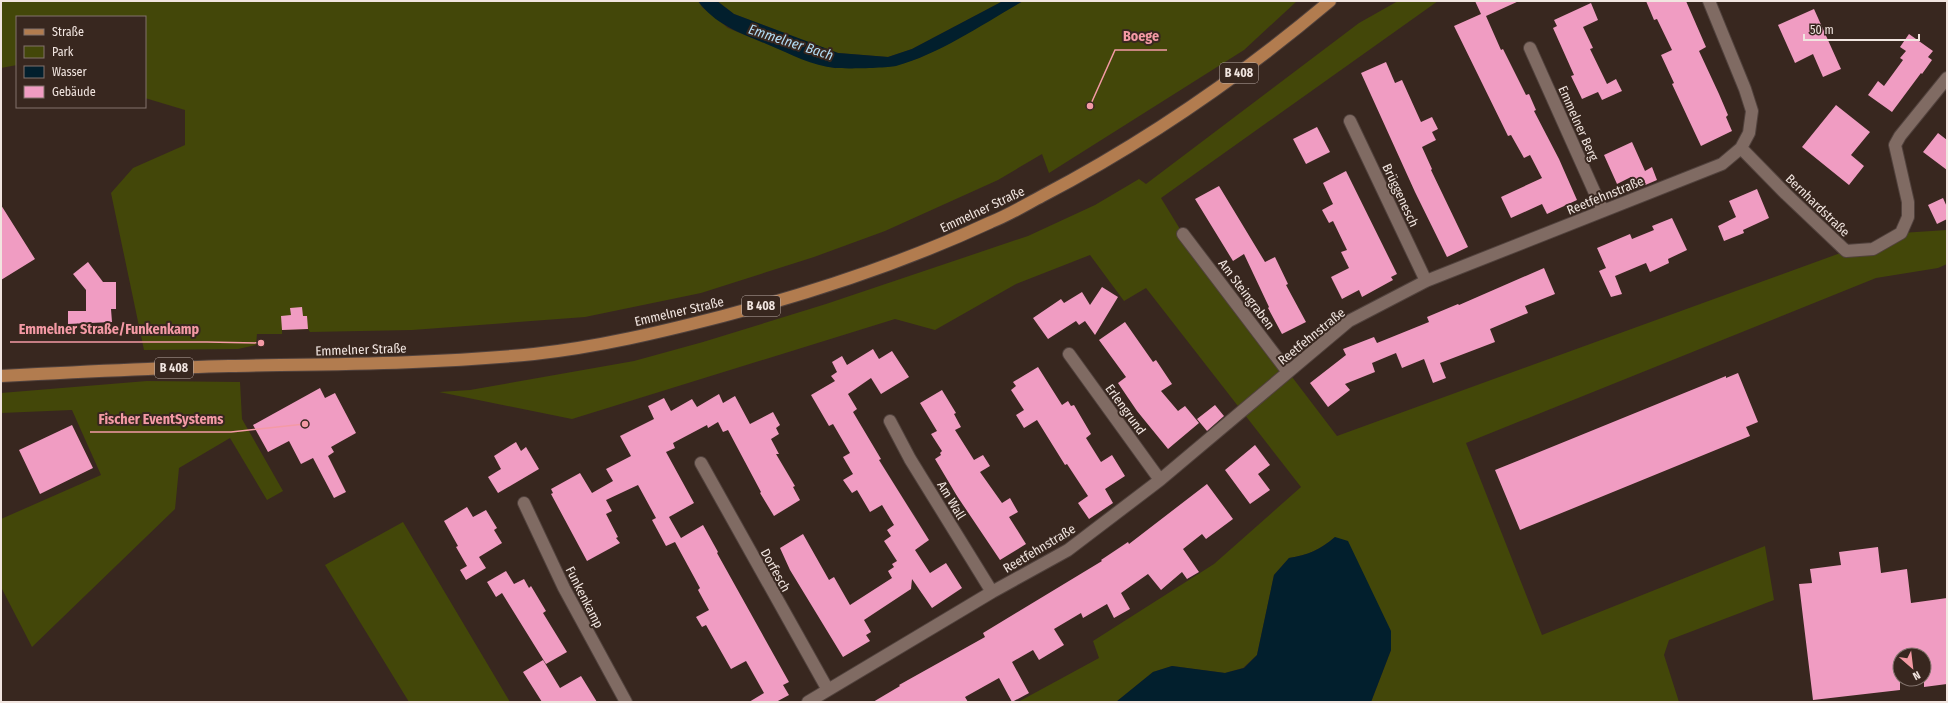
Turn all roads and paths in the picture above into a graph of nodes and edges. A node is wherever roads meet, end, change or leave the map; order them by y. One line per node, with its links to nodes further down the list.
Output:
1 (1330, 1): 12 (main road, Emmelner Straße / B 408)
2 (1710, 1): 6 (street, Reetfehnstraße)
3 (1530, 48): 7 (street, Emmelner Berg)
4 (1947, 78): 6 (street, Bernhardstraße)
5 (1350, 121): 9 (street, Brüggenesch)
6 (1741, 148): 7 (street, Reetfehnstraße)
7 (1603, 211): 9 (street, Reetfehnstraße)
8 (1183, 234): 11 (street, Am Steingraben)
9 (1426, 281): 11 (street, Reetfehnstraße)
10 (1069, 354): 15 (street, Erlengrund)
11 (1288, 372): 15 (street, Reetfehnstraße)
12 (1, 376)
13 (890, 421): 17 (street, Am Wall)
14 (701, 463): 18 (street, Dorfesch)
15 (1160, 480): 17 (street, Reetfehnstraße)
16 (524, 503): 19 (street, Funkenkamp)
17 (992, 592): 18 (street, Reetfehnstraße)
18 (828, 690): 20 (street, Reetfehnstraße)
19 (626, 702)
20 (808, 702)

